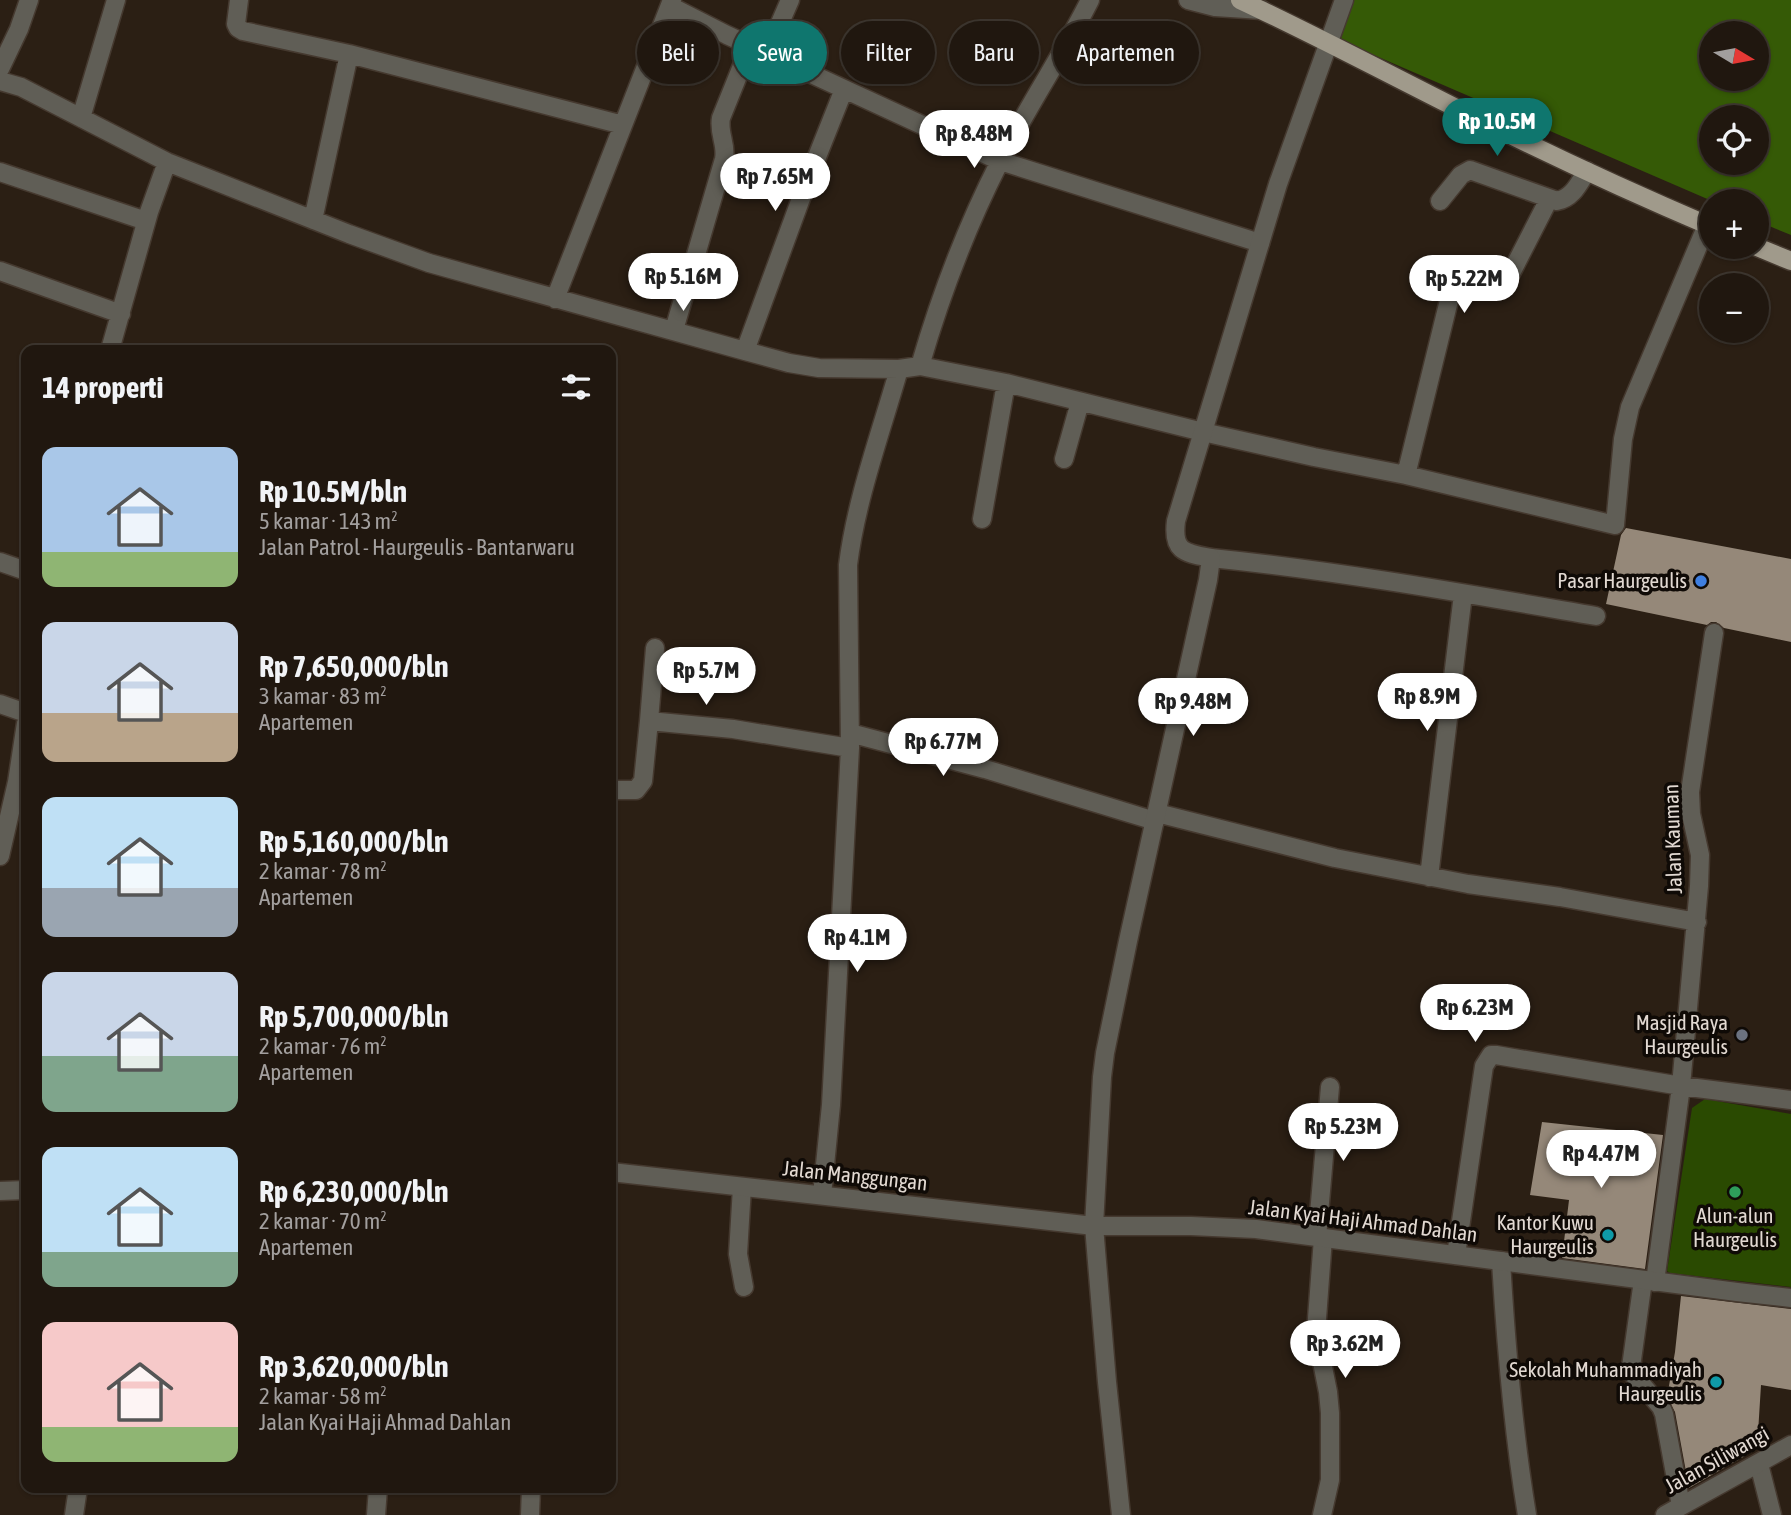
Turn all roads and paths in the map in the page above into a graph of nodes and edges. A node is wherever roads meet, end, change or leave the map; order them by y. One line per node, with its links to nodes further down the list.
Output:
1 (29, 0): 15 (street)
2 (116, 0): 20 (street)
3 (239, 0): 14 (street)
4 (790, 0): 11 (street)
5 (1090, 0): 22 (street)
6 (1188, 0): 10 (street)
7 (1240, 0): 10 (main road)
8 (1344, 0): 13 (street)
9 (671, 3): 12 (street); 21 (street)
10 (1262, 10): 13 (main road)
11 (777, 21)
12 (733, 36)
13 (1327, 43): 24 (main road); 31 (street)
14 (349, 54): 21 (street); 28 (street)
15 (0, 69)
16 (0, 81): 20 (street)
17 (827, 81): 19 (street)
18 (740, 84): 38 (street)
19 (844, 89): 22 (street); 40 (street)
20 (82, 118): 23 (street)
21 (623, 125): 36 (street)
22 (1000, 161): 31 (street); 41 (street)
23 (167, 162): 28 (street); 29 (street)
24 (1587, 171): 26 (street); 30 (main road)
25 (0, 172): 29 (street)
26 (1549, 199): 27 (street); 47 (street)
27 (1440, 201)
28 (313, 220): 36 (street)
29 (146, 221): 37 (street)
30 (1699, 221)
31 (1261, 243): 45 (street)
32 (1699, 249): 47 (street)
33 (1769, 252): 34 (main road)
34 (1791, 261)
35 (0, 271): 37 (street)
36 (555, 299): 38 (street)
37 (121, 314): 39 (street)
38 (674, 330): 40 (street)
39 (112, 345)
40 (745, 351): 42 (street)
41 (920, 366): 42 (street); 43 (street)
42 (899, 369): 59 (street)
43 (1006, 383): 44 (street); 48 (street)
44 (1080, 402): 45 (street); 46 (street)
45 (1203, 432): 47 (street); 49 (street)
46 (1064, 459)
47 (1406, 475)
48 (982, 519)
49 (1211, 558): 52 (street); 63 (street)
50 (0, 562): 51 (street)
51 (21, 569)
52 (1463, 594): 53 (street); 65 (street)
53 (1596, 616)
54 (1714, 633): 66 (street, Jalan Kauman)
55 (655, 648): 58 (street)
56 (0, 704): 57 (street)
57 (21, 711)
58 (649, 721): 59 (street); 62 (street)
59 (850, 741): 63 (street); 74 (street)
60 (21, 747): 61 (street)
61 (14, 781): 64 (street)
62 (616, 790)
63 (1156, 817): 65 (street); 75 (street)
64 (0, 856)
65 (1429, 877): 66 (street)
66 (1697, 922): 67 (street, Jalan Kauman)
67 (1681, 1086): 69 (street); 77 (street); 79 (street, Jalan Kauman)
68 (1330, 1087): 76 (street)
69 (1791, 1100)
70 (616, 1173): 71 (street, Jalan Manggungan)
71 (742, 1187): 74 (street, Jalan Manggungan); 80 (street)
72 (21, 1190): 73 (street)
73 (0, 1191)
74 (822, 1195): 75 (street, Jalan Manggungan)
75 (1094, 1226): 76 (street, Jalan Kyai Haji Ahmad Dahlan); 91 (street)
76 (1320, 1237): 77 (street, Jalan Kyai Haji Ahmad Dahlan); 92 (street)
77 (1457, 1255): 78 (street, Jalan Kyai Haji Ahmad Dahlan)
78 (1500, 1261): 79 (street, Jalan Kyai Haji Ahmad Dahlan); 93 (street)
79 (1649, 1281): 81 (street, Jalan Kyai Haji Ahmad Dahlan); 87 (street, Jalan Kauman)
80 (744, 1287)
81 (1791, 1298)
82 (1791, 1445): 83 (street, Jalan Siliwangi)
83 (1759, 1464): 87 (street, Jalan Siliwangi); 95 (street)
84 (77, 1493): 88 (street)
85 (378, 1493): 89 (street)
86 (531, 1493): 90 (street)
87 (1681, 1506): 94 (street, Jalan Siliwangi)
88 (74, 1515)
89 (376, 1515)
90 (530, 1515)
91 (1121, 1515)
92 (1322, 1515)
93 (1527, 1515)
94 (1665, 1515)
95 (1772, 1515)

